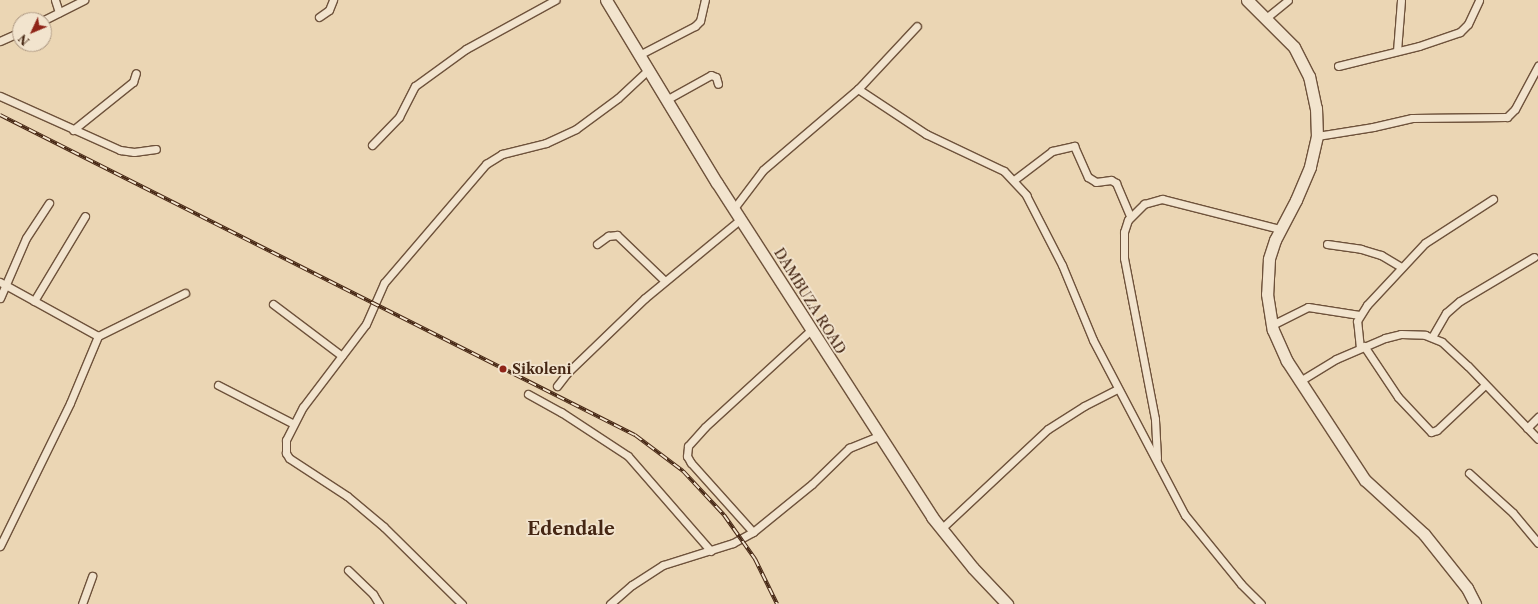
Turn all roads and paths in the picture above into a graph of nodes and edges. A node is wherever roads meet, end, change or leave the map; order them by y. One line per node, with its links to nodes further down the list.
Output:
1 (55, 0): 11 (street)
2 (84, 0): 11 (street)
3 (333, 0): 13 (street)
4 (555, 0): 30 (street)
5 (606, 0): 19 (street, DAMBUZA ROAD)
6 (705, 0): 19 (street)
7 (1247, 0): 14 (street)
8 (1288, 0): 14 (street)
9 (1401, 0): 18 (street)
10 (1479, 0): 18 (street)
11 (59, 12): 12 (street)
12 (52, 16)
13 (319, 17)
14 (1266, 18): 29 (street)
15 (917, 26): 25 (street)
16 (12, 36): 17 (street)
17 (0, 41)
18 (1397, 51): 20 (street)
19 (639, 55): 22 (street, DAMBUZA ROAD)
20 (1338, 66)
21 (1538, 66): 29 (street)
22 (648, 70): 27 (street, DAMBUZA ROAD); 56 (street)
23 (136, 73): 28 (street)
24 (718, 84): 27 (street)
25 (858, 89): 32 (street); 35 (street)
26 (0, 96): 28 (street)
27 (666, 100): 35 (street, DAMBUZA ROAD)
28 (73, 130): 31 (street)
29 (1317, 136): 39 (street)
30 (372, 145)
31 (156, 149)
32 (1014, 180): 37 (street); 61 (street)
33 (1493, 199): 43 (street)
34 (50, 203): 45 (street)
35 (735, 208): 38 (street, DAMBUZA ROAD)
36 (85, 216): 48 (street)
37 (1130, 216): 39 (street); 68 (street)
38 (741, 219): 44 (street); 52 (street, DAMBUZA ROAD)
39 (1280, 229): 51 (street)
40 (597, 244): 44 (street)
41 (1327, 244): 43 (street)
42 (1534, 257): 54 (street)
43 (1401, 266): 50 (street)
44 (665, 281): 60 (street)
45 (3, 284): 47 (street); 48 (street)
46 (185, 294): 53 (street)
47 (0, 298)
48 (34, 301): 53 (street)
49 (273, 304): 56 (street)
50 (1359, 315): 51 (street); 55 (street)
51 (1272, 325): 57 (street)
52 (811, 330): 66 (street, DAMBUZA ROAD); 71 (street)
53 (98, 336): 73 (street)
54 (1432, 337): 55 (street); 59 (street)
55 (1362, 347): 57 (street); 59 (street)
56 (342, 356): 64 (street)
57 (1300, 381): 83 (street)
58 (218, 385): 64 (street)
59 (1486, 385): 65 (street)
60 (557, 386)
61 (1118, 390): 68 (street); 70 (street)
62 (528, 394): 74 (street)
63 (1538, 417): 65 (street)
64 (294, 424): 79 (street)
65 (1527, 428): 67 (street)
66 (880, 436): 70 (street, DAMBUZA ROAD); 71 (street)
67 (1538, 439)
68 (1157, 458): 82 (street)
69 (1469, 472): 72 (street)
70 (941, 529): 81 (street, DAMBUZA ROAD)
71 (753, 532): 74 (street)
72 (1538, 543)
73 (0, 546)
74 (711, 551): 80 (street)
75 (348, 570): 78 (street)
76 (92, 576): 77 (street)
77 (82, 604)
78 (380, 604)
79 (462, 604)
80 (610, 604)
81 (1007, 604)
82 (1261, 604)
83 (1475, 604)

